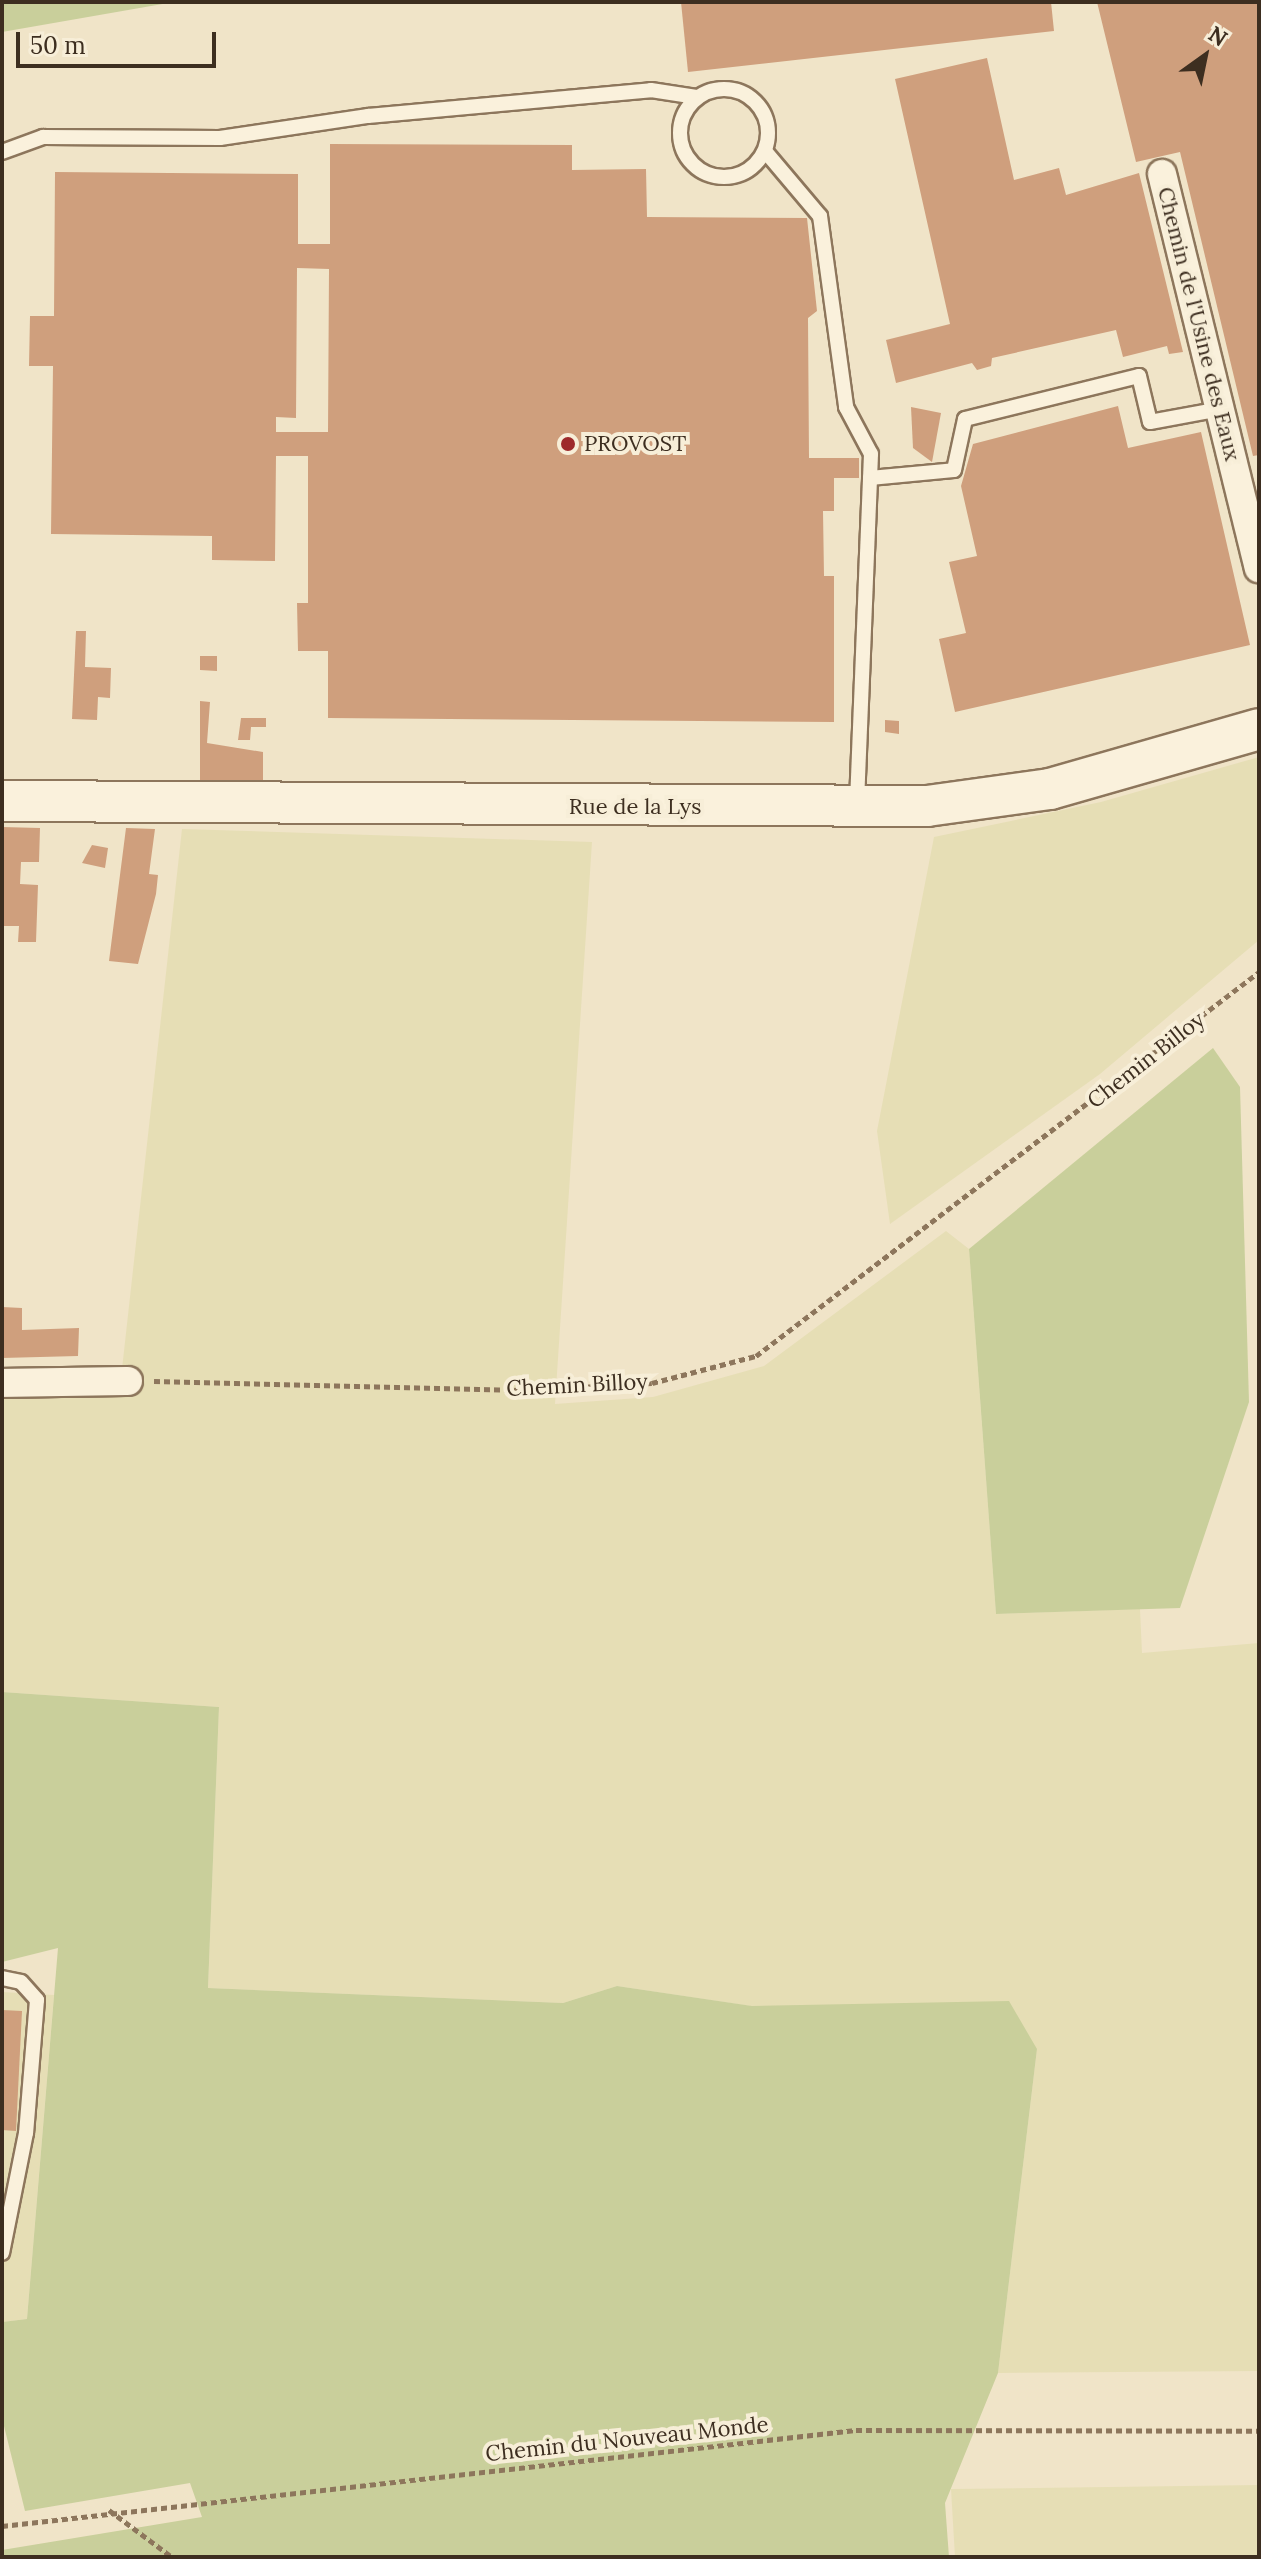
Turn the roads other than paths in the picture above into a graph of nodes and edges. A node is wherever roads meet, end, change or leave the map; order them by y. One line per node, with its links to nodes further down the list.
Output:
1 (696, 97): 2 (lane); 2 (lane); 3 (lane)
2 (765, 151): 6 (lane)
3 (2, 152)
4 (1162, 174): 5 (street, Chemin de l'Usine des Eaux)
5 (1220, 409): 6 (lane); 7 (street, Chemin de l'Usine des Eaux)
6 (870, 478): 10 (lane)
7 (1259, 568)
8 (1259, 729): 10 (main road, Rue de la Lys)
9 (2, 801): 10 (main road, Rue de la Lys)
10 (856, 809)
11 (128, 1381): 12 (street)
12 (2, 1383)
13 (2, 1978): 14 (lane)
14 (2, 2253)

